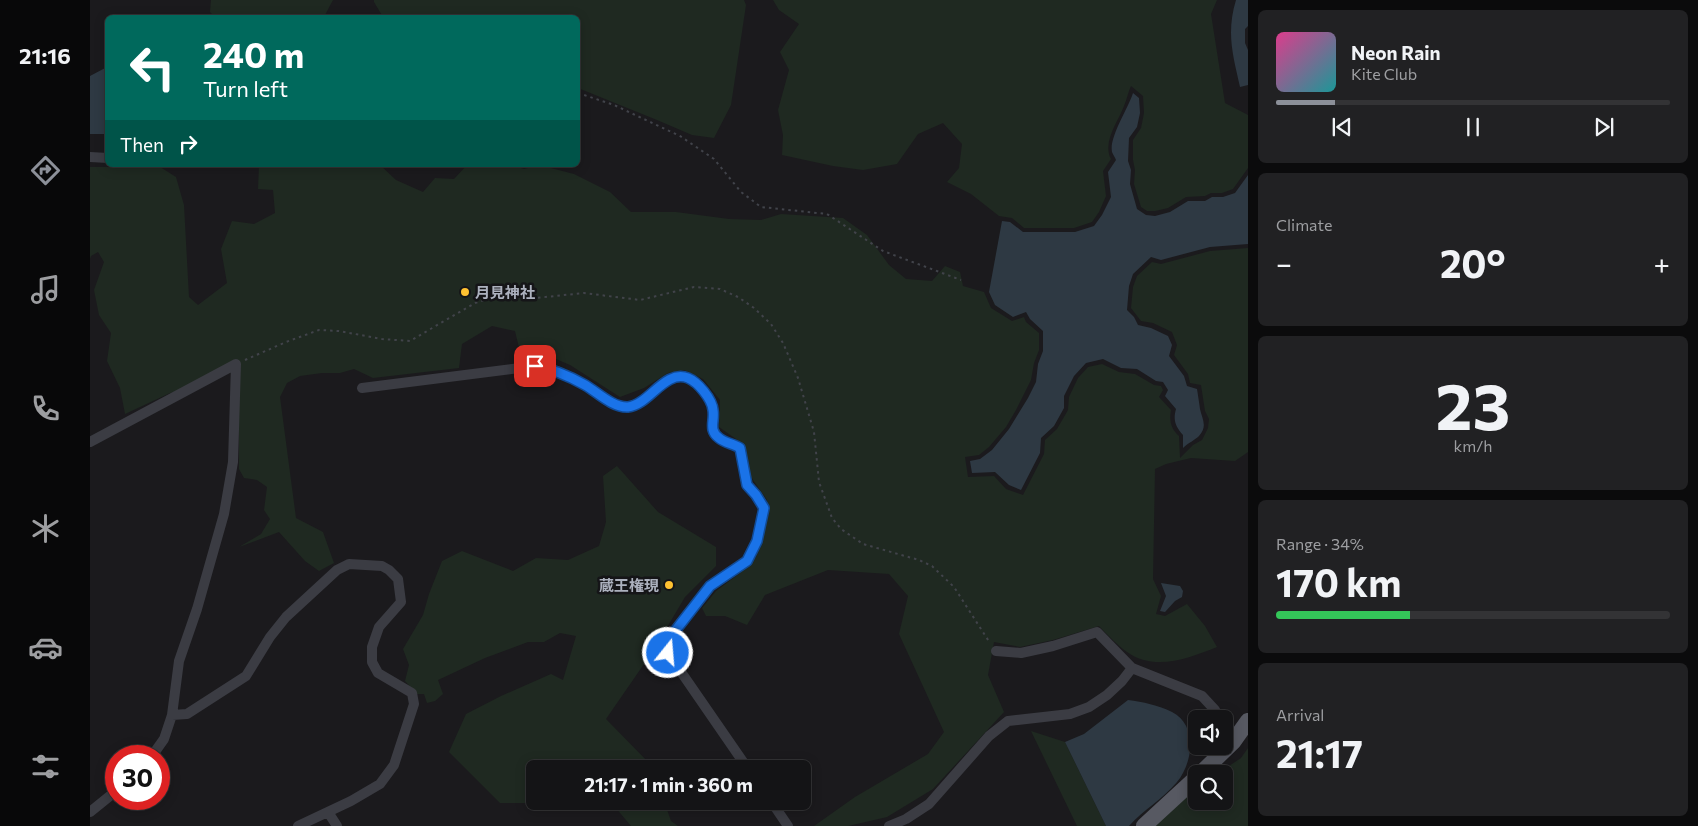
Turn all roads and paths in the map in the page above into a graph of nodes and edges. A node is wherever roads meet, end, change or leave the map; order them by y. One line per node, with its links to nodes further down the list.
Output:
1 (580, 94): 4 (path)
2 (90, 157): 3 (street)
3 (105, 158)
4 (961, 280)
5 (236, 364): 7 (street); 8 (path); 11 (street)
6 (362, 388): 15 (street)
7 (90, 442)
8 (996, 651): 9 (street)
9 (1132, 668): 10 (street); 24 (street)
10 (1215, 710)
11 (172, 715): 14 (street); 20 (street)
12 (1248, 721): 13 (main road)
13 (1233, 732)
14 (160, 745)
15 (742, 760)
16 (1188, 785): 25 (main road)
17 (105, 799): 19 (street)
18 (777, 810): 23 (street)
19 (90, 812)
20 (328, 812): 21 (street); 22 (street)
21 (298, 826)
22 (336, 826)
23 (788, 826)
24 (889, 826)
25 (1144, 826)

